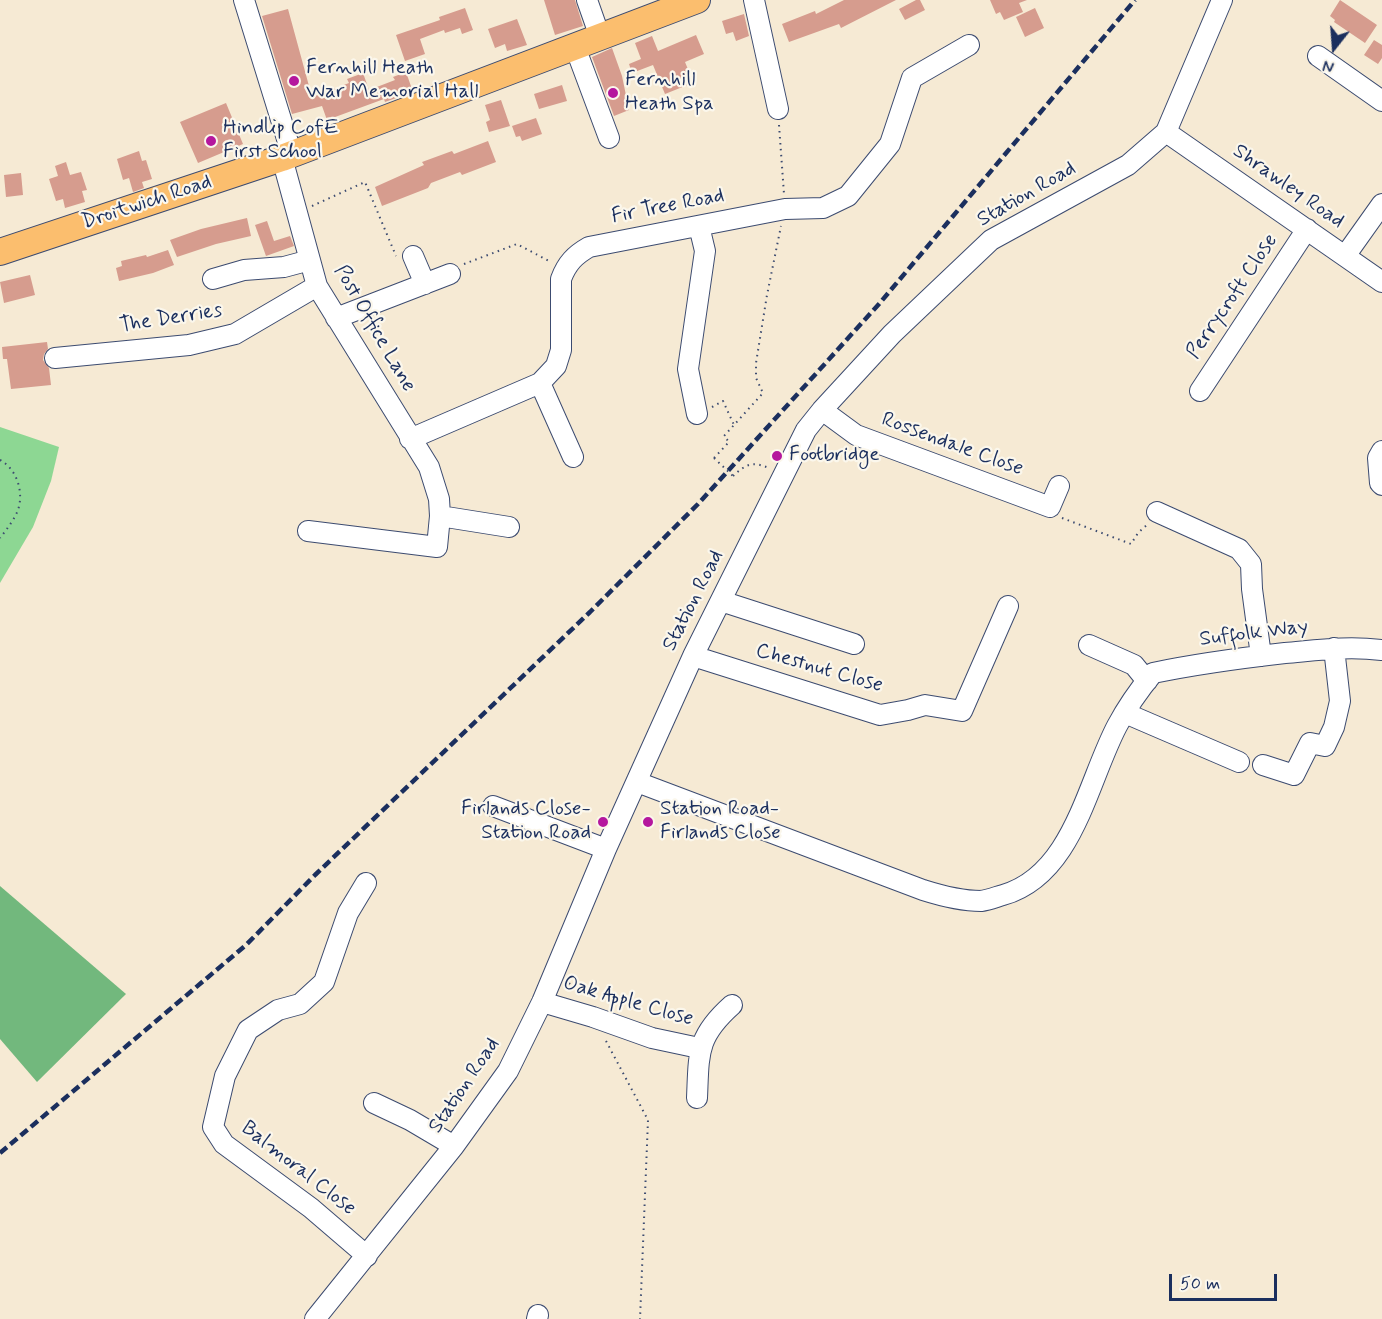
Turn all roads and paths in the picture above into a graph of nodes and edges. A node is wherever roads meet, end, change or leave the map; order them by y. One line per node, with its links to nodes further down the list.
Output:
1 (244, 0): 14 (street, Post Office Lane)
2 (586, 0): 6 (street)
3 (697, 0): 6 (main road, Droitwich Road)
4 (754, 0): 11 (street)
5 (1222, 0): 12 (street, Station Road)
6 (600, 37): 8 (main road, Droitwich Road)
7 (969, 45): 16 (street, Fir Tree Road)
8 (575, 47): 13 (street); 14 (main road, Droitwich Road)
9 (1318, 56): 10 (street)
10 (1382, 100)
11 (778, 109): 16 (path)
12 (1166, 132): 19 (street, Shrawley Road); 34 (street, Station Road)
13 (609, 138)
14 (287, 157): 17 (street, Post Office Lane); 20 (main road, Droitwich Road)
15 (1382, 204): 21 (street)
16 (785, 209): 18 (street, Fir Tree Road); 36 (path)
17 (297, 212): 22 (path); 23 (street, Post Office Lane)
18 (699, 226): 24 (street, Fir Tree Road); 35 (street)
19 (1307, 229): 21 (street, Shrawley Road); 33 (street, Perrycroft Close)
20 (0, 252)
21 (1345, 256): 27 (street, Shrawley Road)
22 (414, 258): 28 (street)
23 (310, 261): 26 (street); 29 (street, Post Office Lane)
24 (564, 270): 25 (path); 32 (street)
25 (450, 274): 28 (street)
26 (213, 279)
27 (1382, 282)
28 (425, 284): 30 (street)
29 (317, 286): 30 (street, Post Office Lane); 31 (street, The Derries)
30 (336, 318): 37 (street, Post Office Lane)
31 (56, 358)
32 (540, 383): 37 (street); 39 (street)
33 (1200, 391)
34 (822, 410): 41 (street, Station Road); 44 (street, Rossendale Close)
35 (697, 414): 36 (path)
36 (734, 425): 41 (path, bridge)
37 (410, 439): 45 (street, Post Office Lane)
38 (1382, 452): 42 (street)
39 (573, 457)
40 (0, 460): 49 (path)
41 (783, 473): 50 (street, Station Road)
42 (1382, 485)
43 (1059, 486): 44 (street)
44 (1050, 507): 46 (path)
45 (440, 516): 47 (street); 48 (street, Post Office Lane)
46 (1167, 523): 56 (street)
47 (509, 527)
48 (308, 531)
49 (0, 538)
50 (721, 601): 52 (street); 57 (street, Station Road)
51 (1008, 606): 57 (street, Chestnut Close)
52 (854, 644)
53 (1089, 645): 58 (street)
54 (1334, 648): 55 (street, Suffolk Way); 56 (street, Suffolk Way); 61 (street)
55 (1382, 650)
56 (1261, 656): 58 (street, Suffolk Way)
57 (693, 657): 62 (street, Station Road)
58 (1143, 685): 59 (street)
59 (1125, 712): 60 (street); 62 (street)
60 (1239, 762)
61 (1263, 765)
62 (637, 782): 64 (street, Station Road)
63 (493, 806): 64 (street)
64 (606, 849): 66 (street, Station Road)
65 (366, 883): 74 (street, Balmoral Close)
66 (556, 966): 67 (street, Station Road); 69 (path)
67 (542, 1002): 69 (street, Oak Apple Close); 73 (street, Station Road)
68 (732, 1005): 70 (street)
69 (593, 1017): 70 (street, Oak Apple Close); 76 (path)
70 (699, 1048): 71 (street)
71 (697, 1098)
72 (374, 1103): 73 (street)
73 (454, 1146): 74 (street, Station Road)
74 (368, 1256): 75 (street, Station Road)
75 (315, 1319)
76 (640, 1319)

